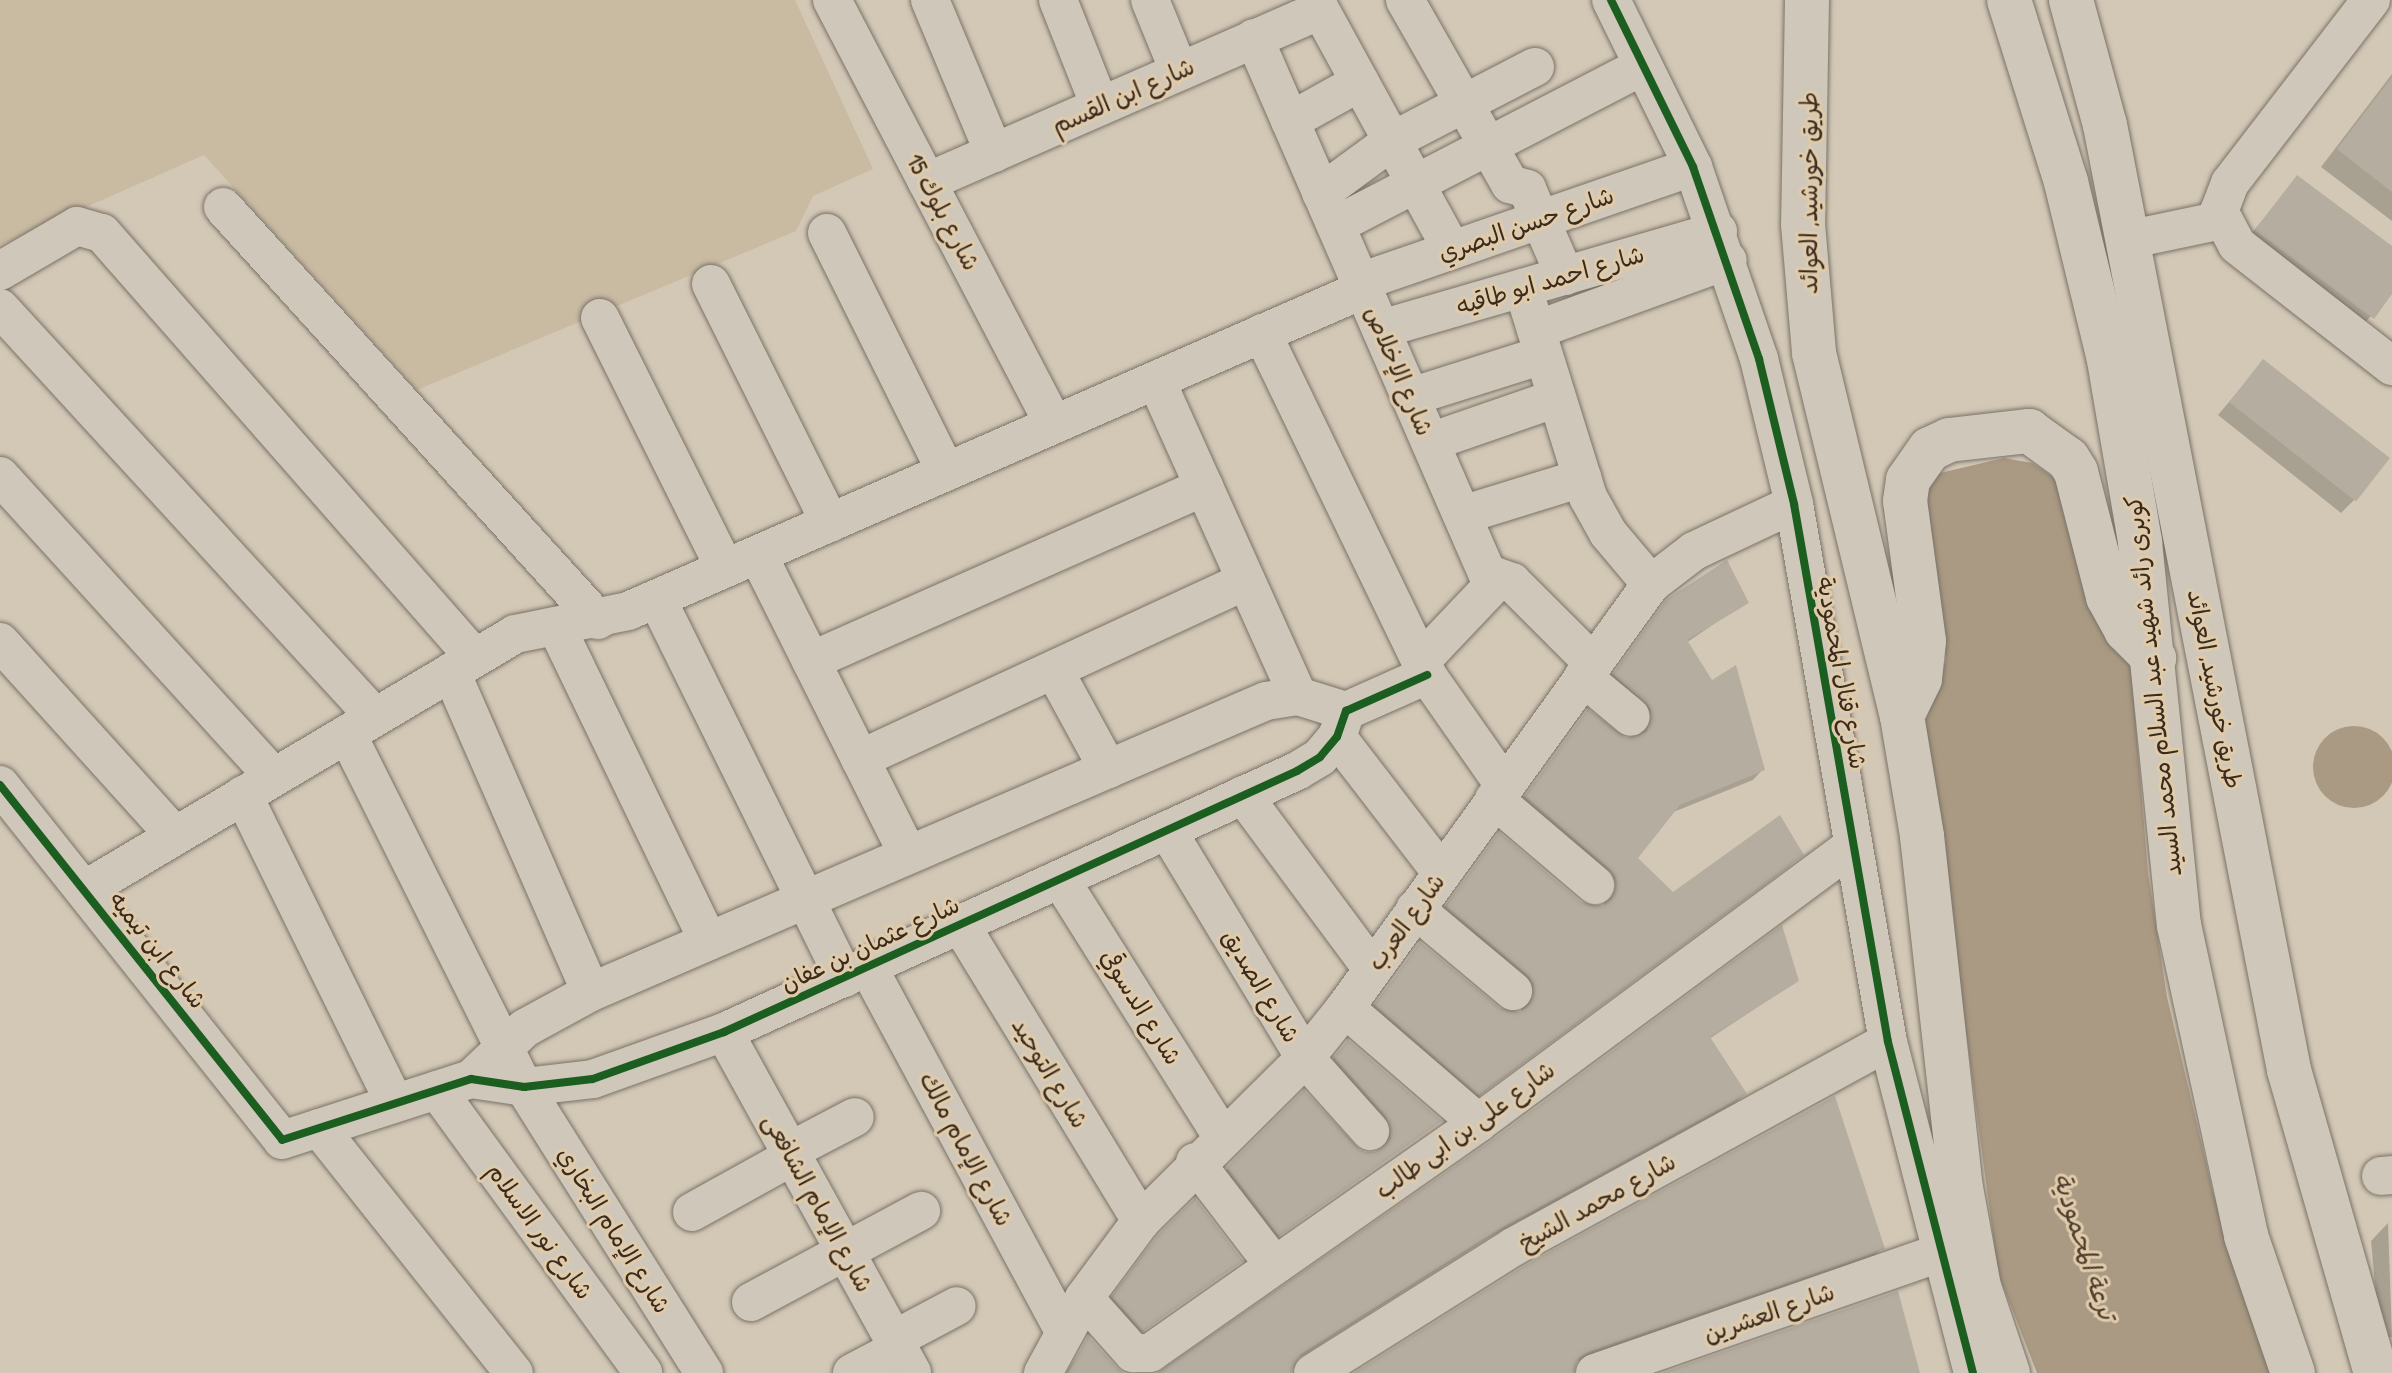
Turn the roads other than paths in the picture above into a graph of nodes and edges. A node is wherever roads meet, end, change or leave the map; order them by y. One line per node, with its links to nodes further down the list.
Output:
1 (832, 0): 24 (street, شارع بلوك 15)
2 (930, 0): 22 (street)
3 (1058, 0): 18 (street)
4 (1150, 0): 15 (street)
5 (1405, 0): 17 (street)
6 (1611, 0): 13 (street, شارع قنال المحمودية)
7 (1807, 0): 73 (main road, طريق خورشيد, العوائد)
8 (2009, 0): 66 (main road, كوبرى رائد شهيد عبد السلام محمد السيد)
9 (2071, 0): 31 (main road, طريق خورشيد, العوائد)
10 (2371, 0): 29 (street)
11 (1317, 5): 12 (street, شارع ابن القسم); 16 (street)
12 (1254, 38): 15 (street, شارع ابن القسم); 19 (street, شارع الإخلاص)
13 (1643, 66): 21 (street); 23 (street, شارع قنال المحمودية)
14 (1535, 67): 17 (street)
15 (1179, 71): 18 (street, شارع ابن القسم)
16 (1360, 82): 19 (street); 20 (street)
17 (1464, 104): 20 (street); 21 (street)
18 (1100, 106): 22 (street, شارع ابن القسم)
19 (1290, 121): 27 (street, شارع الإخلاص)
20 (1392, 141): 25 (street); 27 (street)
21 (1488, 146): 25 (street); 28 (street)
22 (994, 153): 24 (street, شارع ابن القسم)
23 (1693, 167): 28 (street, شارع حسن البصري); 32 (street, شارع قنال المحمودية)
24 (927, 182): 49 (street, شارع بلوك 15)
25 (1416, 184): 27 (street); 33 (street)
26 (223, 207): 63 (street)
27 (1329, 209): 37 (street, شارع الإخلاص)
28 (1540, 220): 33 (street, شارع حسن البصري); 35 (street)
29 (2222, 220): 31 (street); 45 (street)
30 (827, 233): 51 (street)
31 (2127, 240): 136 (main road, طريق خورشيد, العوائد)
32 (1723, 245): 35 (street, شارع احمد ابو طاقيه); 44 (street); 55 (street, شارع قنال المحمودية)
33 (1442, 253): 37 (street, شارع حسن البصري); 40 (street)
34 (0, 271): 68 (street)
35 (1565, 276): 38 (street, شارع احمد ابو طاقيه)
36 (711, 284): 57 (street)
37 (1362, 285): 42 (street, شارع الإخلاص); 43 (street, شارع حسن البصري)
38 (1523, 288): 40 (street, شارع احمد ابو طاقيه); 44 (street)
39 (0, 308): 76 (street, شارع الإمام البخاري)
40 (1448, 310): 42 (street, شارع احمد ابو طاقيه)
41 (600, 318): 58 (street)
42 (1381, 329): 47 (street, شارع الإخلاص)
43 (1262, 333): 46 (street, شارع حسن البصري); 69 (street)
44 (1540, 342): 47 (street); 48 (street)
45 (2392, 366)
46 (1156, 380): 49 (street, شارع حسن البصري); 54 (street)
47 (1410, 397): 50 (street, شارع الإخلاص)
48 (1557, 398): 50 (street); 53 (street)
49 (1054, 425): 51 (street, شارع حسن البصري)
50 (1430, 442): 56 (street, شارع الإخلاص)
51 (946, 472): 57 (street, شارع حسن البصري)
52 (0, 476): 80 (street)
53 (1582, 478): 56 (street); 61 (street)
54 (1204, 487): 60 (street); 67 (street)
55 (1794, 504): 61 (street, شارع العرب); 85 (street, شارع قنال المحمودية)
56 (1462, 515): 59 (street, شارع الإخلاص)
57 (830, 523): 58 (street, شارع حسن البصري)
58 (741, 562): 62 (street, شارع حسن البصري); 67 (street)
59 (1498, 580): 69 (street); 71 (street, شارع الإخلاص)
60 (1246, 581): 70 (street); 72 (street)
61 (1651, 584): 71 (street, شارع العرب)
62 (657, 599): 63 (street, شارع حسن البصري); 91 (street, شارع الإمام مالك)
63 (598, 620): 64 (street, شارع حسن البصري)
64 (556, 626): 68 (street, شارع حسن البصري); 94 (street)
65 (0, 642): 84 (street)
66 (2154, 658): 73 (main road); 135 (main road, كوبرى رائد شهيد عبد السلام محمد السيد)
67 (811, 661): 77 (street)
68 (463, 665): 76 (street, شارع حسن البصري); 98 (street)
69 (1424, 668): 75 (street, شارع عثمان بن عفان); 81 (street)
70 (1054, 670): 77 (street); 78 (street)
71 (1588, 670): 74 (street, شارع الإخلاص); 81 (street, شارع العرب)
72 (1298, 696): 75 (street); 78 (street)
73 (1902, 716): 134 (main road, طريق خورشيد, العوائد)
74 (1631, 717)
75 (1341, 724): 82 (street, شارع عثمان بن عفان); 87 (street)
76 (361, 726): 80 (street, شارع حسن البصري); 102 (street, شارع الإمام البخاري)
77 (860, 759): 86 (street)
78 (1108, 769): 86 (street)
79 (0, 785): 90 (street, شارع ابن تيميه)
80 (259, 786): 84 (street, شارع حسن البصري); 106 (street)
81 (1499, 792): 87 (street, شارع العرب); 89 (street)
82 (1243, 795): 83 (street, شارع عثمان بن عفان); 95 (street)
83 (1167, 830): 88 (street, شارع عثمان بن عفان); 103 (street, شارع الصديق)
84 (175, 836): 90 (street, شارع حسن البصري)
85 (1851, 847): 101 (street, شارع قنال المحمودية); 108 (street, شارع على بن ابى طالب)
86 (908, 855): 91 (street)
87 (1441, 872): 92 (street, شارع العرب)
88 (1060, 879): 93 (street, شارع عثمان بن عفان); 111 (street, شارع الدسوقي)
89 (1595, 885)
90 (86, 889): 112 (street, شارع ابن تيميه)
91 (805, 900): 94 (street); 96 (street, شارع الإمام مالك)
92 (1415, 909): 95 (street, شارع العرب); 97 (street)
93 (960, 924): 96 (street, شارع عثمان بن عفان); 117 (street, شارع التوحيد)
94 (708, 941): 98 (street)
95 (1372, 969): 99 (street, شارع العرب)
96 (856, 972): 100 (street, شارع عثمان بن عفان); 124 (street, شارع الإمام مالك)
97 (1513, 991)
98 (591, 992): 102 (street)
99 (1345, 1008): 103 (street, شارع العرب); 108 (street)
100 (724, 1032): 105 (street, شارع عثمان بن عفان); 113 (street, شارع الإمام الشافعى)
101 (1888, 1042): 119 (street, شارع قنال المحمودية); 131 (street, شارع محمد الشيخ)
102 (503, 1046): 104 (street); 105 (street, شارع الإمام البخاري)
103 (1305, 1058): 110 (street, شارع الصديق); 111 (street, شارع العرب)
104 (454, 1084): 105 (street, شارع عثمان بن عفان); 106 (street, شارع عثمان بن عفان); 127 (street, شارع نور الاسلام)
105 (524, 1087): 128 (street, شارع الإمام البخاري)
106 (394, 1102): 109 (street, شارع عثمان بن عفان)
107 (855, 1117): 113 (street)
108 (1478, 1123): 120 (street, شارع على بن ابى طالب)
109 (319, 1128): 112 (street, شارع عثمان بن عفان); 126 (street)
110 (1370, 1131)
111 (1222, 1136): 114 (street, شارع العرب)
112 (282, 1140)
113 (791, 1154): 116 (street); 118 (street, شارع الإمام الشافعى)
114 (1195, 1162): 117 (street, شارع العرب); 120 (street)
115 (921, 1211): 118 (street)
116 (692, 1212)
117 (1141, 1221): 121 (street, شارع العرب)
118 (845, 1252): 122 (street); 125 (street, شارع الإمام الشافعى)
119 (1942, 1252): 132 (street, شارع العشرين); 133 (street, شارع قنال المحمودية)
120 (1274, 1265): 121 (street, شارع على بن ابى طالب)
121 (1084, 1298): 124 (street, شارع العرب)
122 (751, 1302)
123 (957, 1306): 125 (street)
124 (1064, 1331): 130 (street, شارع العرب)
125 (901, 1354): 129 (street)
126 (514, 1373)
127 (643, 1373)
128 (704, 1373)
129 (852, 1373)
130 (1043, 1373)
131 (1313, 1373)
132 (1595, 1373)
133 (1973, 1373)
134 (2008, 1373)
135 (2293, 1373)
136 (2376, 1373)

